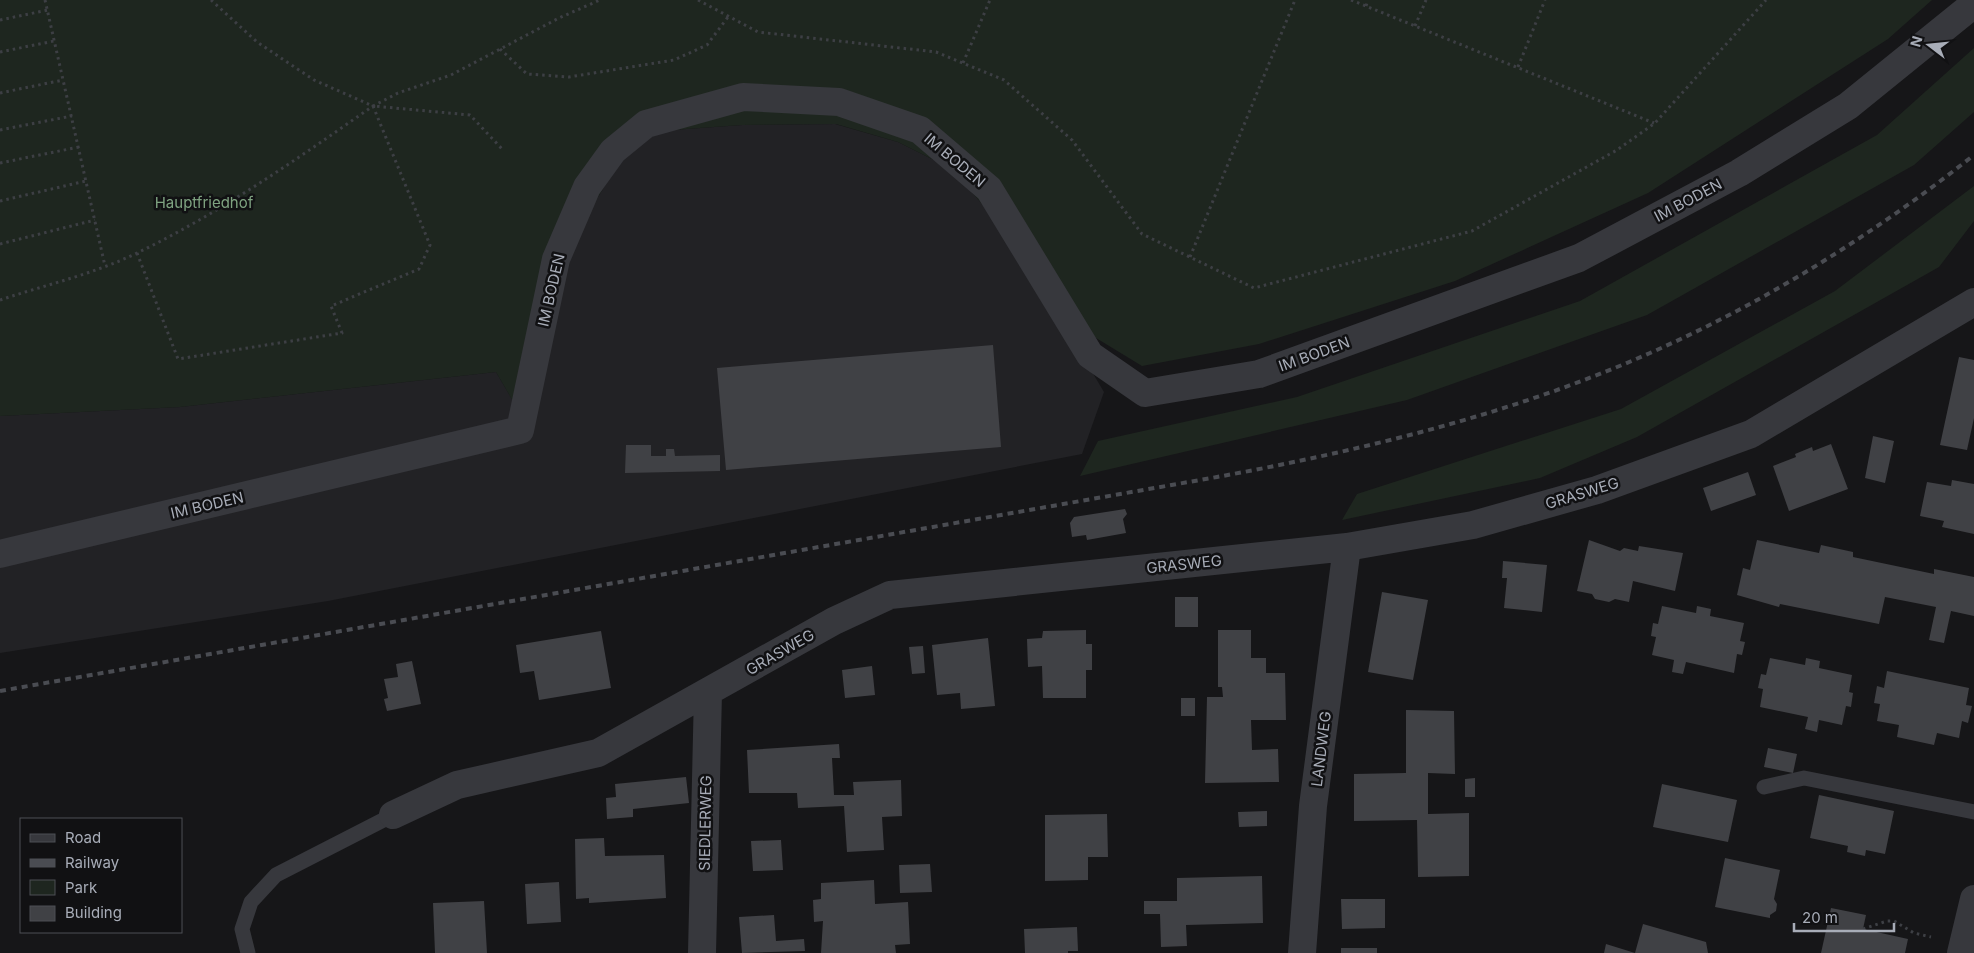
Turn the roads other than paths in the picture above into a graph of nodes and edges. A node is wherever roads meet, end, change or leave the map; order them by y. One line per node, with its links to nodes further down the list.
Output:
1 (1974, 4): 4 (street, IM BODEN)
2 (1974, 302): 3 (street, GRASWEG)
3 (1347, 547): 5 (street, GRASWEG); 12 (street, LANDWEG)
4 (0, 554)
5 (708, 692): 8 (street, GRASWEG); 11 (street, SIEDLERWEG)
6 (1764, 787): 7 (lane)
7 (1974, 812)
8 (393, 815): 10 (lane)
9 (1974, 900): 13 (street)
10 (248, 953)
11 (702, 953)
12 (1302, 953)
13 (1961, 953)

